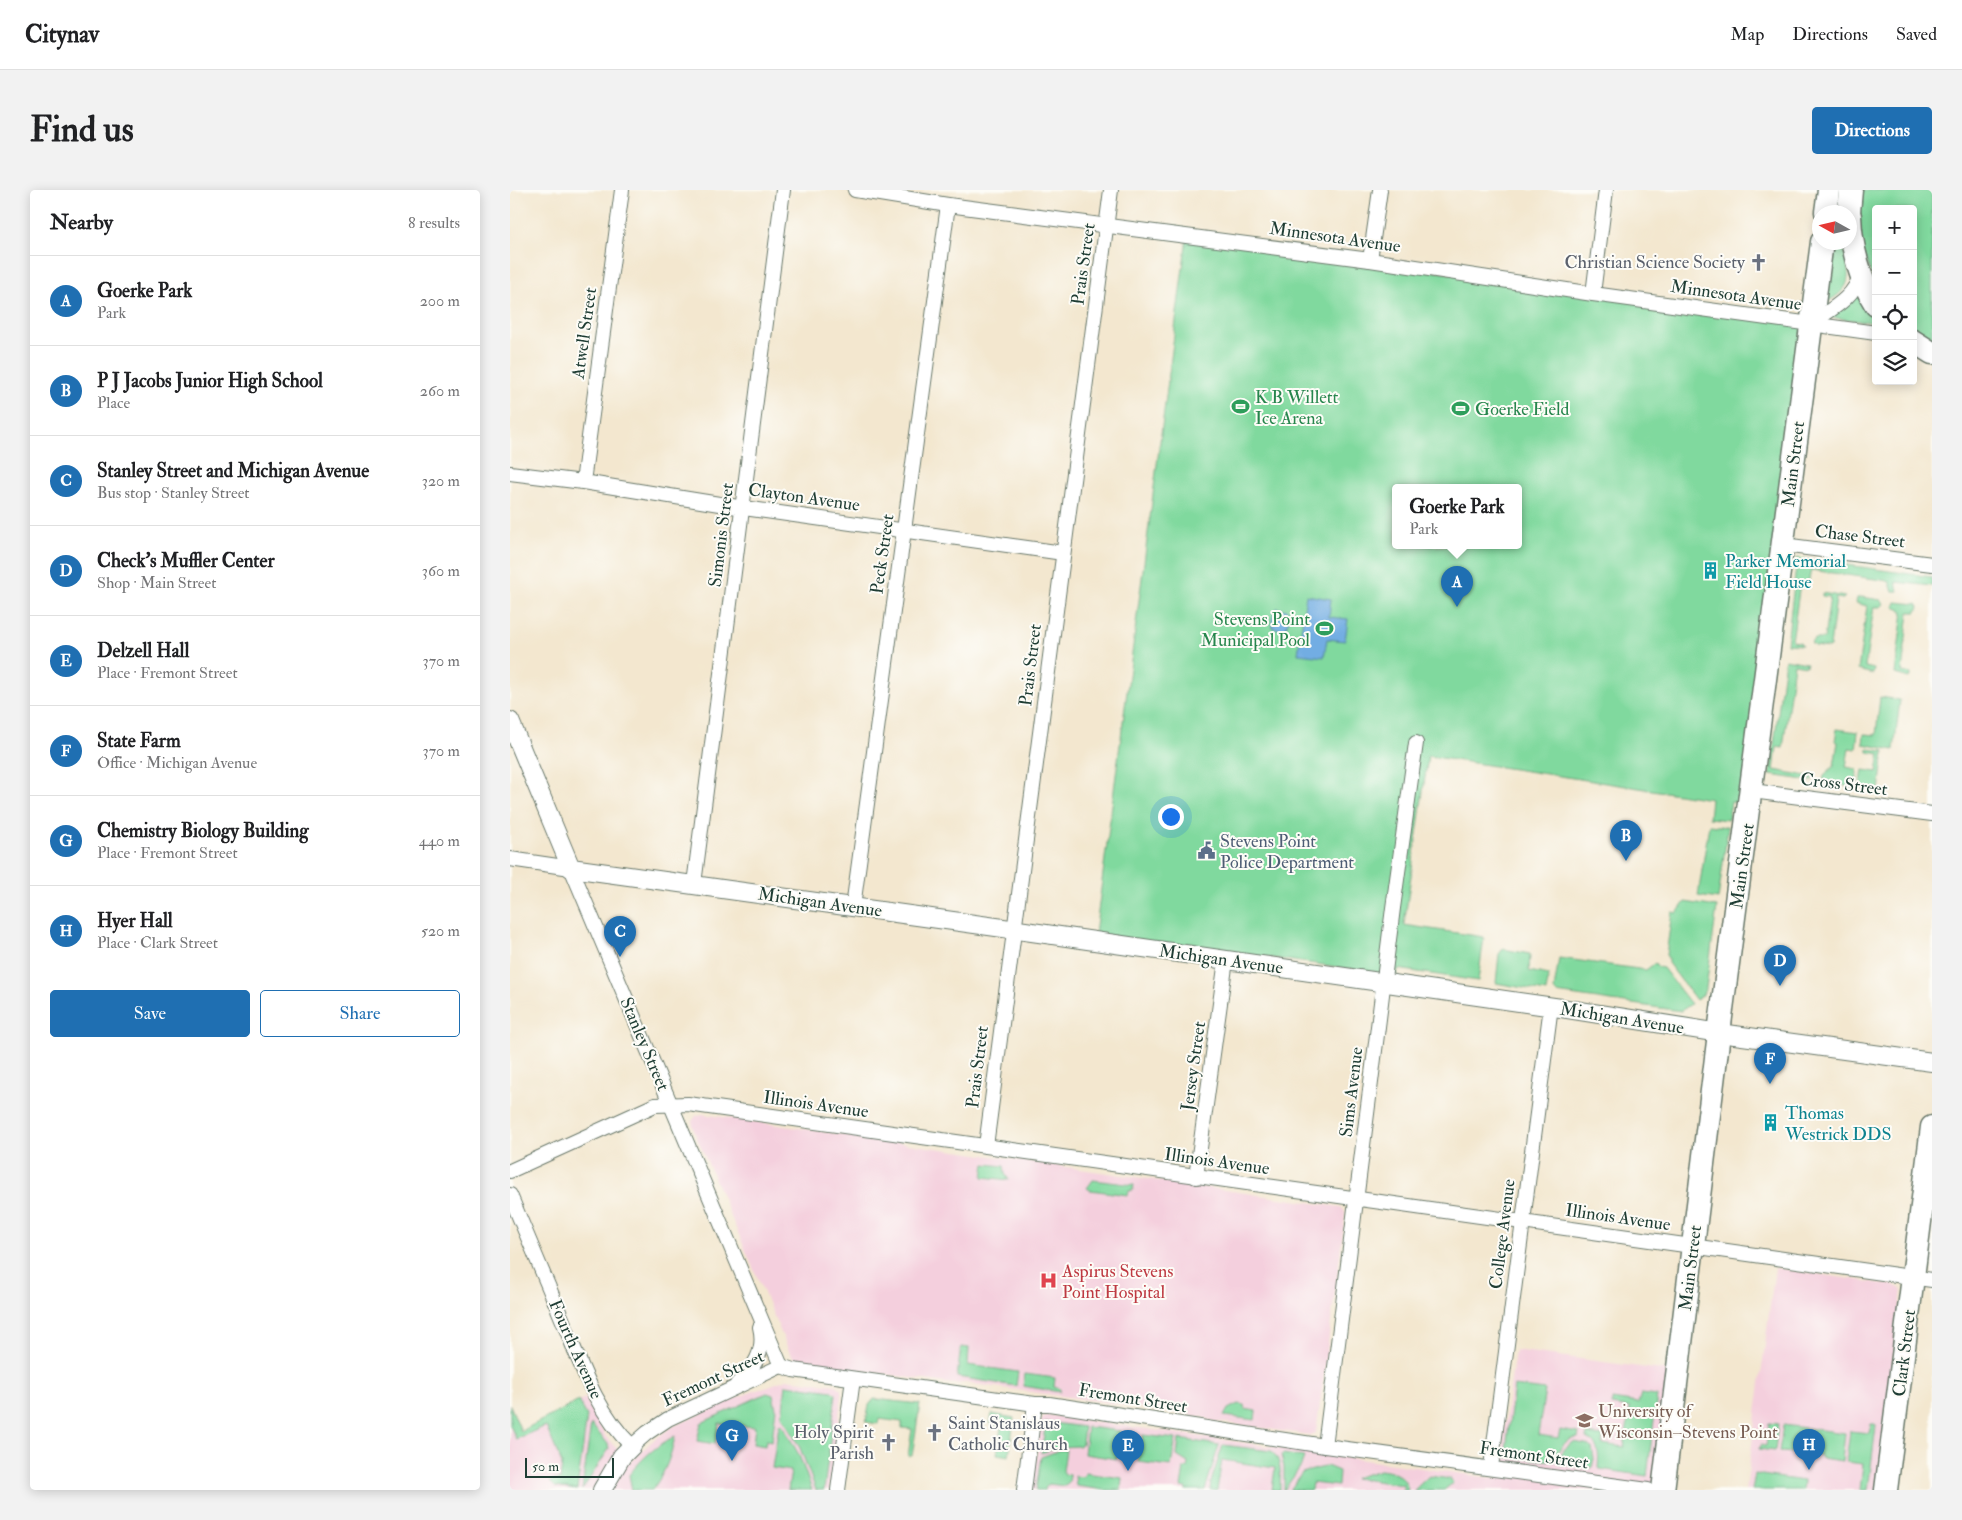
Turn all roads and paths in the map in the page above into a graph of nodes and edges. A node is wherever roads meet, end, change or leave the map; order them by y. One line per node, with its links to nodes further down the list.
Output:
1 (622, 190): 22 (street, Atwell Street)
2 (784, 190): 23 (street, Simonis Street)
3 (855, 190): 9 (street, Minnesota Avenue)
4 (1111, 190): 10 (street, Prais Street)
5 (1380, 190): 13 (street)
6 (1606, 190): 15 (street)
7 (1829, 190): 8 (main road)
8 (1827, 205)
9 (948, 206): 10 (street, Minnesota Avenue); 24 (street, Peck Street)
10 (1107, 226): 13 (street, Minnesota Avenue); 26 (street, Prais Street)
11 (1821, 250): 17 (main road, Main Street)
12 (1855, 250): 14 (main road)
13 (1370, 260): 15 (street, Minnesota Avenue)
14 (1861, 273): 16 (main road); 17 (street, Minnesota Avenue)
15 (1593, 294): 17 (street, Minnesota Avenue)
16 (1872, 296)
17 (1810, 324): 18 (street, Minnesota Avenue); 25 (main road, Main Street)
18 (1872, 332)
19 (1917, 343): 20 (main road)
20 (1932, 353)
21 (510, 473): 22 (street, Clayton Avenue)
22 (583, 482): 23 (street, Clayton Avenue)
23 (744, 508): 24 (street, Clayton Avenue); 34 (street, Simonis Street)
24 (904, 529): 26 (street, Clayton Avenue); 35 (street, Peck Street)
25 (1783, 545): 27 (street, Chase Street); 30 (main road, Main Street)
26 (1063, 553): 36 (street, Prais Street)
27 (1932, 564)
28 (510, 721): 33 (street, Stanley Street)
29 (1416, 743): 38 (street, Sims Avenue)
30 (1752, 791): 31 (street, Cross Street); 40 (main road, Main Street)
31 (1932, 814)
32 (510, 860): 33 (street, Michigan Avenue)
33 (570, 868): 34 (street, Michigan Avenue); 42 (street, Stanley Street)
34 (694, 884): 35 (street, Michigan Avenue)
35 (853, 907): 36 (street, Michigan Avenue)
36 (1014, 929): 37 (street, Michigan Avenue); 44 (street, Prais Street)
37 (1226, 960): 38 (street, Michigan Avenue); 46 (street, Jersey Street)
38 (1384, 982): 39 (street, Michigan Avenue); 48 (street, Sims Avenue)
39 (1551, 1006): 40 (street, Michigan Avenue); 49 (street, College Avenue)
40 (1720, 1033): 41 (street, Michigan Avenue); 50 (main road, Main Street)
41 (1932, 1062)
42 (670, 1104): 44 (street, Illinois Avenue); 45 (street, Illinois Avenue); 52 (street, Stanley Street)
43 (1932, 1127): 51 (main road, Clark Street)
44 (986, 1146): 46 (street, Illinois Avenue)
45 (510, 1171)
46 (1196, 1177): 48 (street, Illinois Avenue)
47 (510, 1195): 57 (street, Fourth Avenue)
48 (1356, 1198): 49 (street, Illinois Avenue); 58 (street, Sims Avenue)
49 (1522, 1222): 50 (street, Illinois Avenue); 59 (street, College Avenue)
50 (1693, 1247): 51 (street, Illinois Avenue); 64 (main road, Main Street)
51 (1923, 1279): 65 (main road, Clark Street)
52 (755, 1303): 53 (street, Stanley Street); 55 (street)
53 (781, 1366): 54 (street, Fremont Street); 55 (street, Fremont Street)
54 (853, 1379): 56 (street, Fremont Street); 61 (street)
55 (729, 1391): 57 (street, Fremont Street)
56 (1035, 1404): 58 (street, Fremont Street); 62 (street)
57 (632, 1446): 60 (street)
58 (1325, 1446): 59 (street, Fremont Street)
59 (1491, 1467): 63 (street, Fremont Street)
60 (602, 1490)
61 (838, 1490)
62 (1024, 1490)
63 (1648, 1490)
64 (1662, 1490)
65 (1886, 1490)

